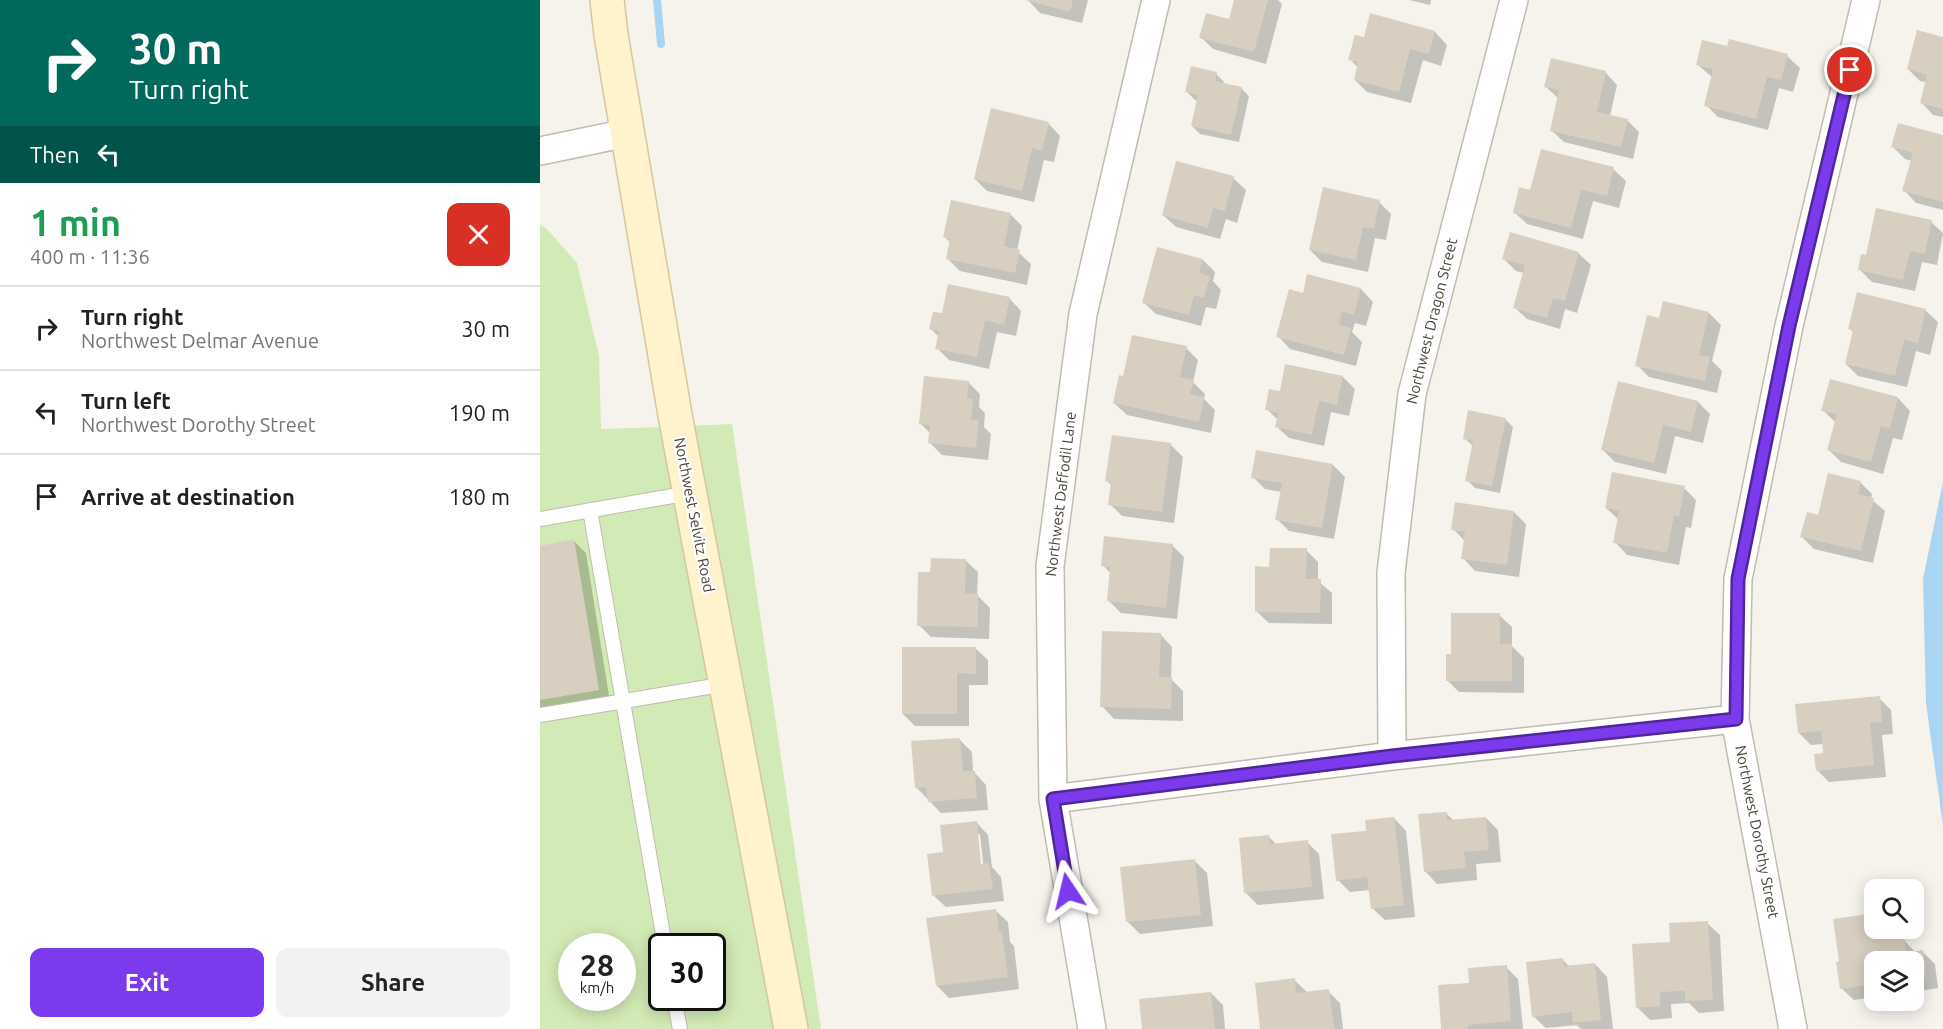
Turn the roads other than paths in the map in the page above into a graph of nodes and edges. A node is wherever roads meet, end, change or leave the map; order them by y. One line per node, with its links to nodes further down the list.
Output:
1 (607, 0): 5 (street, Northwest Selvitz Road)
2 (1156, 0): 15 (street, Northwest Daffodil Lane)
3 (1514, 0): 14 (street, Northwest Dragon Street)
4 (1866, 0): 13 (street, Northwest Dorothy Street)
5 (627, 134): 6 (street); 7 (street, Northwest Selvitz Road)
6 (540, 151)
7 (690, 493): 8 (lane); 10 (street, Northwest Selvitz Road)
8 (590, 510): 9 (lane); 11 (lane)
9 (540, 519)
10 (726, 684): 11 (lane); 19 (street, Northwest Selvitz Road)
11 (621, 700): 12 (lane); 16 (lane)
12 (540, 715)
13 (1736, 719): 14 (street); 21 (street, Northwest Dorothy Street)
14 (1392, 756): 15 (street)
15 (1053, 799): 20 (street, Northwest Daffodil Lane)
16 (663, 933)
17 (677, 1011): 18 (lane)
18 (680, 1029)
19 (791, 1029)
20 (1092, 1029)
21 (1793, 1029)

